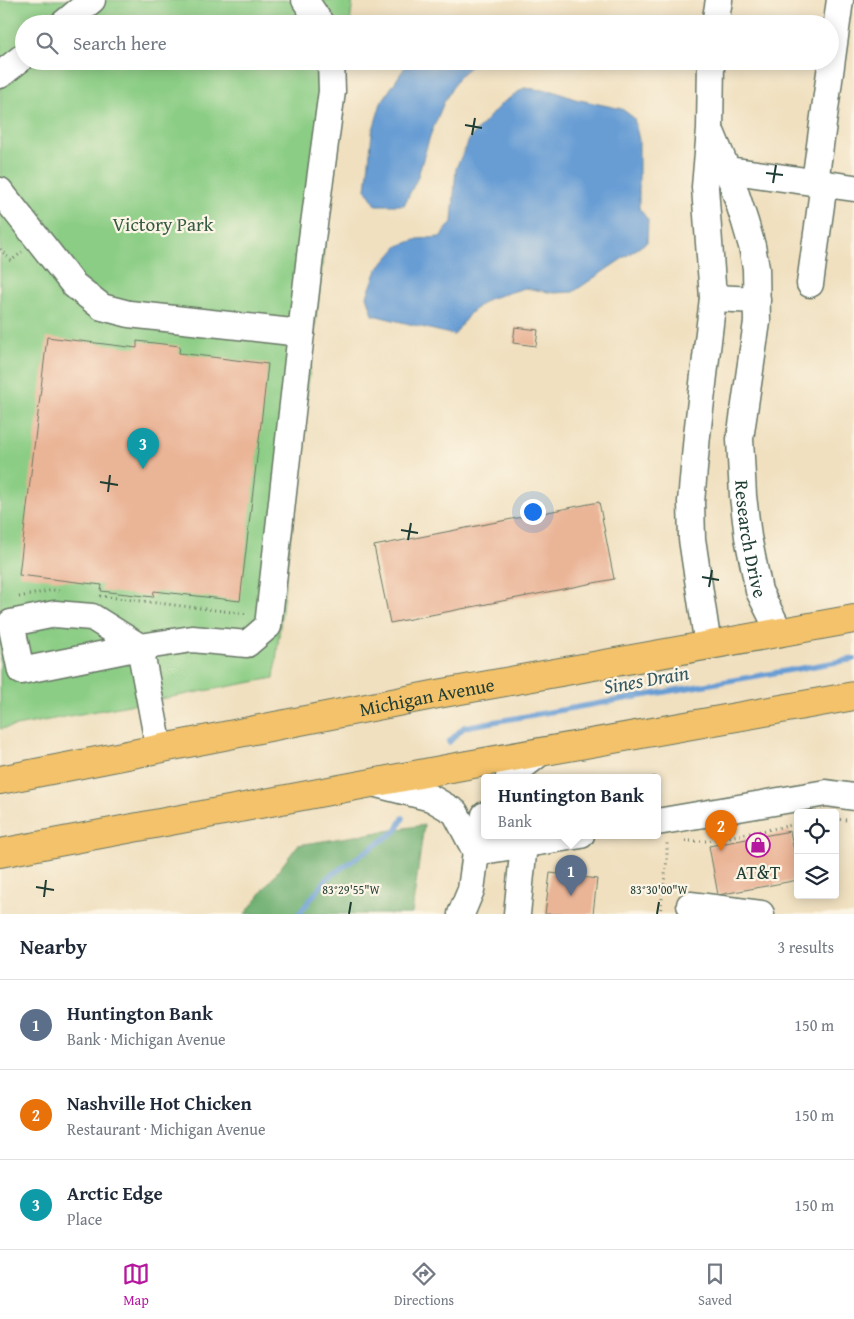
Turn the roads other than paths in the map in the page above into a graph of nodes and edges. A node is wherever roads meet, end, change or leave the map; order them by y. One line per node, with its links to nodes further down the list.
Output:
1 (92, 0): 5 (street)
2 (305, 0): 6 (street)
3 (719, 0): 7 (street)
4 (840, 0): 8 (street)
5 (74, 15)
6 (315, 15)
7 (716, 15)
8 (838, 15)
9 (15, 63): 13 (street)
10 (331, 70): 21 (street)
11 (711, 70): 14 (street, Research Drive)
12 (832, 70): 15 (street)
13 (0, 75)
14 (717, 169): 15 (street); 19 (street, Research Drive); 20 (street, Research Drive)
15 (819, 183): 16 (street); 18 (street)
16 (854, 188)
17 (0, 191): 21 (street)
18 (810, 284)
19 (713, 298): 20 (street); 22 (street, Research Drive)
20 (757, 300): 23 (street, Research Drive)
21 (301, 333): 28 (street)
22 (697, 435): 23 (street); 26 (street, Research Drive)
23 (740, 439): 25 (street, Research Drive)
24 (854, 619): 25 (main road, Michigan Avenue)
25 (780, 633): 26 (main road, Michigan Avenue)
26 (708, 646): 28 (main road, Michigan Avenue)
27 (854, 696): 29 (main road)
28 (159, 748): 31 (main road, Michigan Avenue)
29 (541, 752): 30 (street); 32 (main road)
30 (513, 774)
31 (1, 781)
32 (372, 783): 38 (street); 39 (main road)
33 (850, 808): 34 (street)
34 (662, 828)
35 (481, 832): 38 (street)
36 (556, 839): 37 (street)
37 (524, 844): 38 (street); 42 (street)
38 (476, 852): 41 (street)
39 (0, 853)
40 (690, 905): 43 (street)
41 (461, 914)
42 (517, 914)
43 (761, 914)

